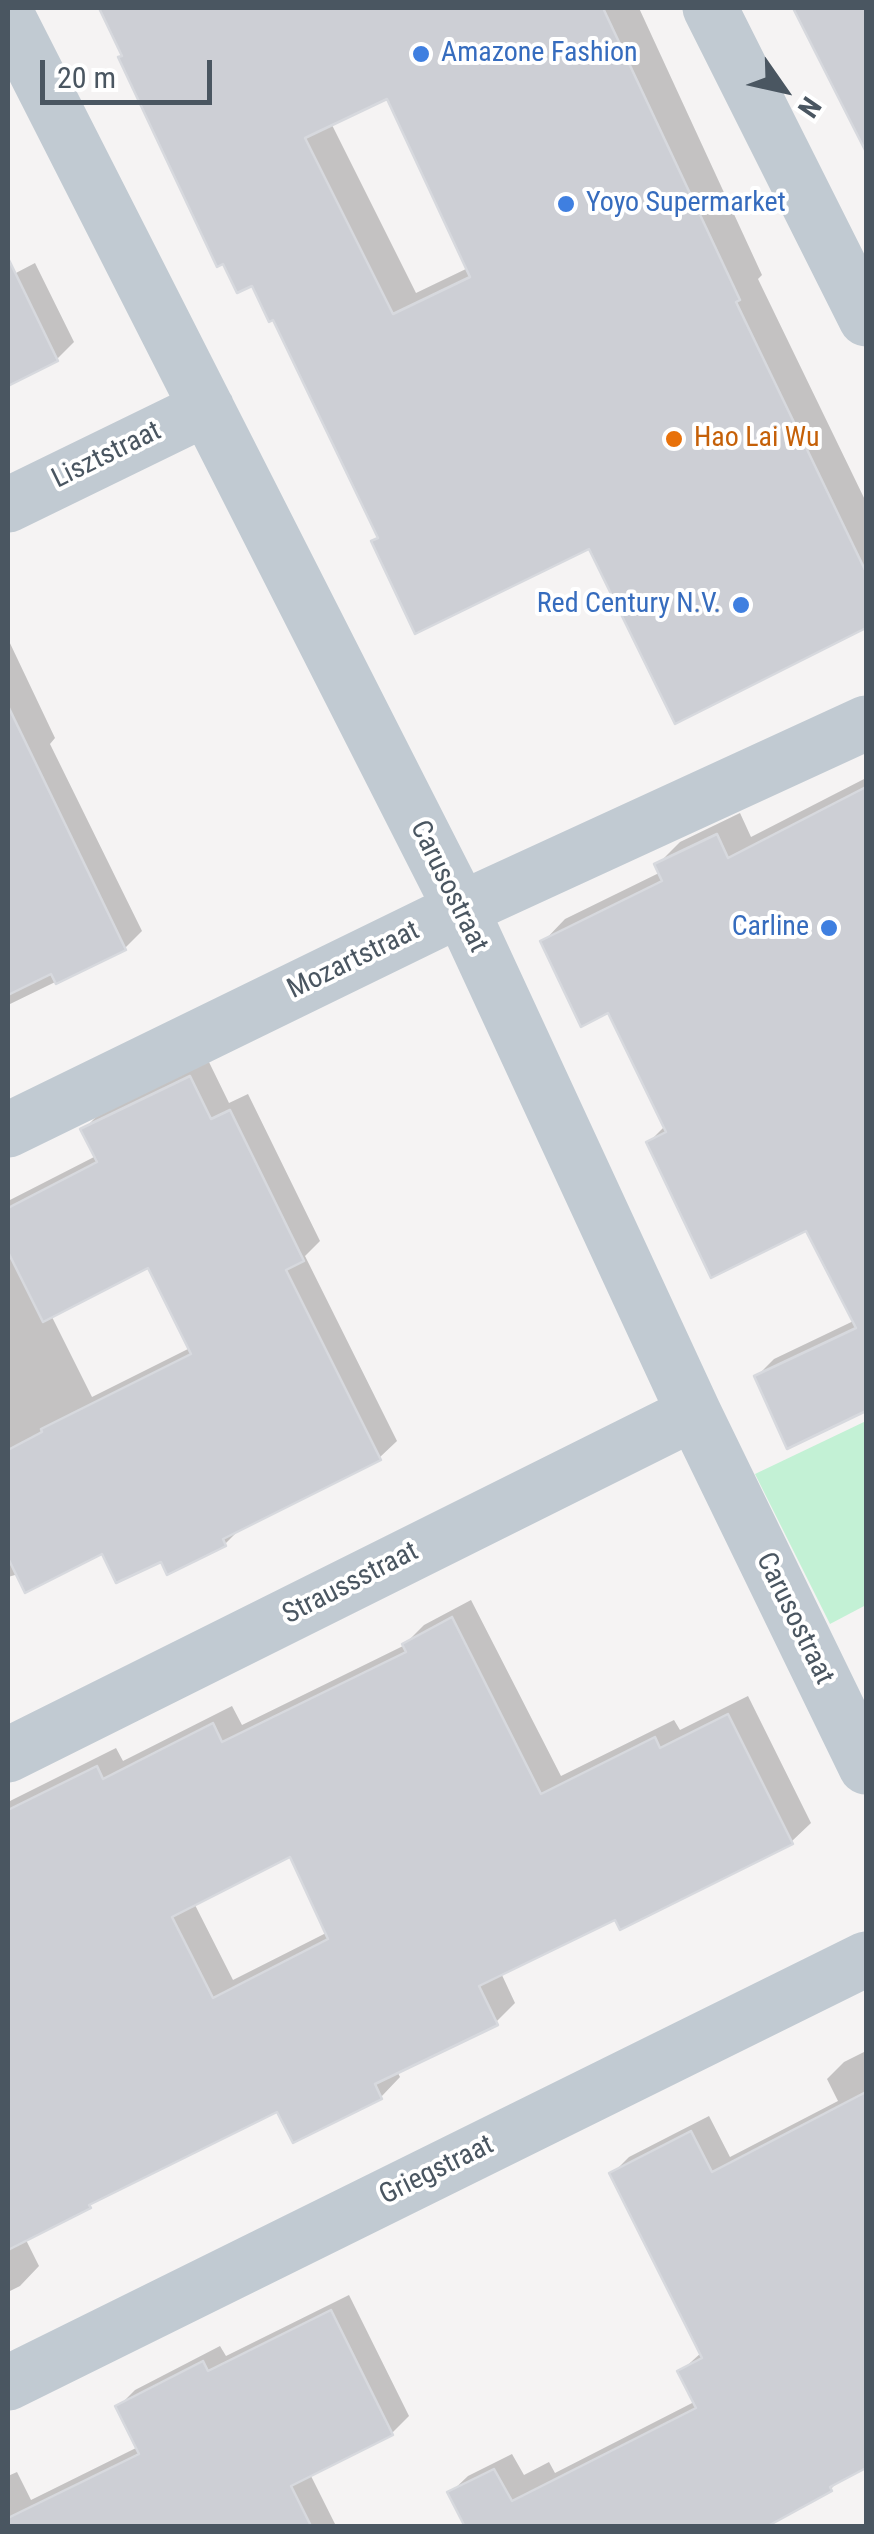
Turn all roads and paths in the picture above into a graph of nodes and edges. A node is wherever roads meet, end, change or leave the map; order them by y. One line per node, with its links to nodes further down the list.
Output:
1 (710, 8): 3 (street)
2 (8, 17): 4 (street, Carusostraat)
3 (866, 319)
4 (207, 408): 5 (street, Lisztstraat); 7 (street, Carusostraat)
5 (8, 505)
6 (866, 723): 7 (street, Mozartstraat)
7 (461, 909): 8 (street, Mozartstraat); 9 (street, Carusostraat)
8 (8, 1130)
9 (694, 1413): 10 (street, Straussstraat); 11 (street, Carusostraat)
10 (8, 1755)
11 (866, 1767)
12 (866, 1958): 13 (street, Griegstraat)
13 (8, 2383)

